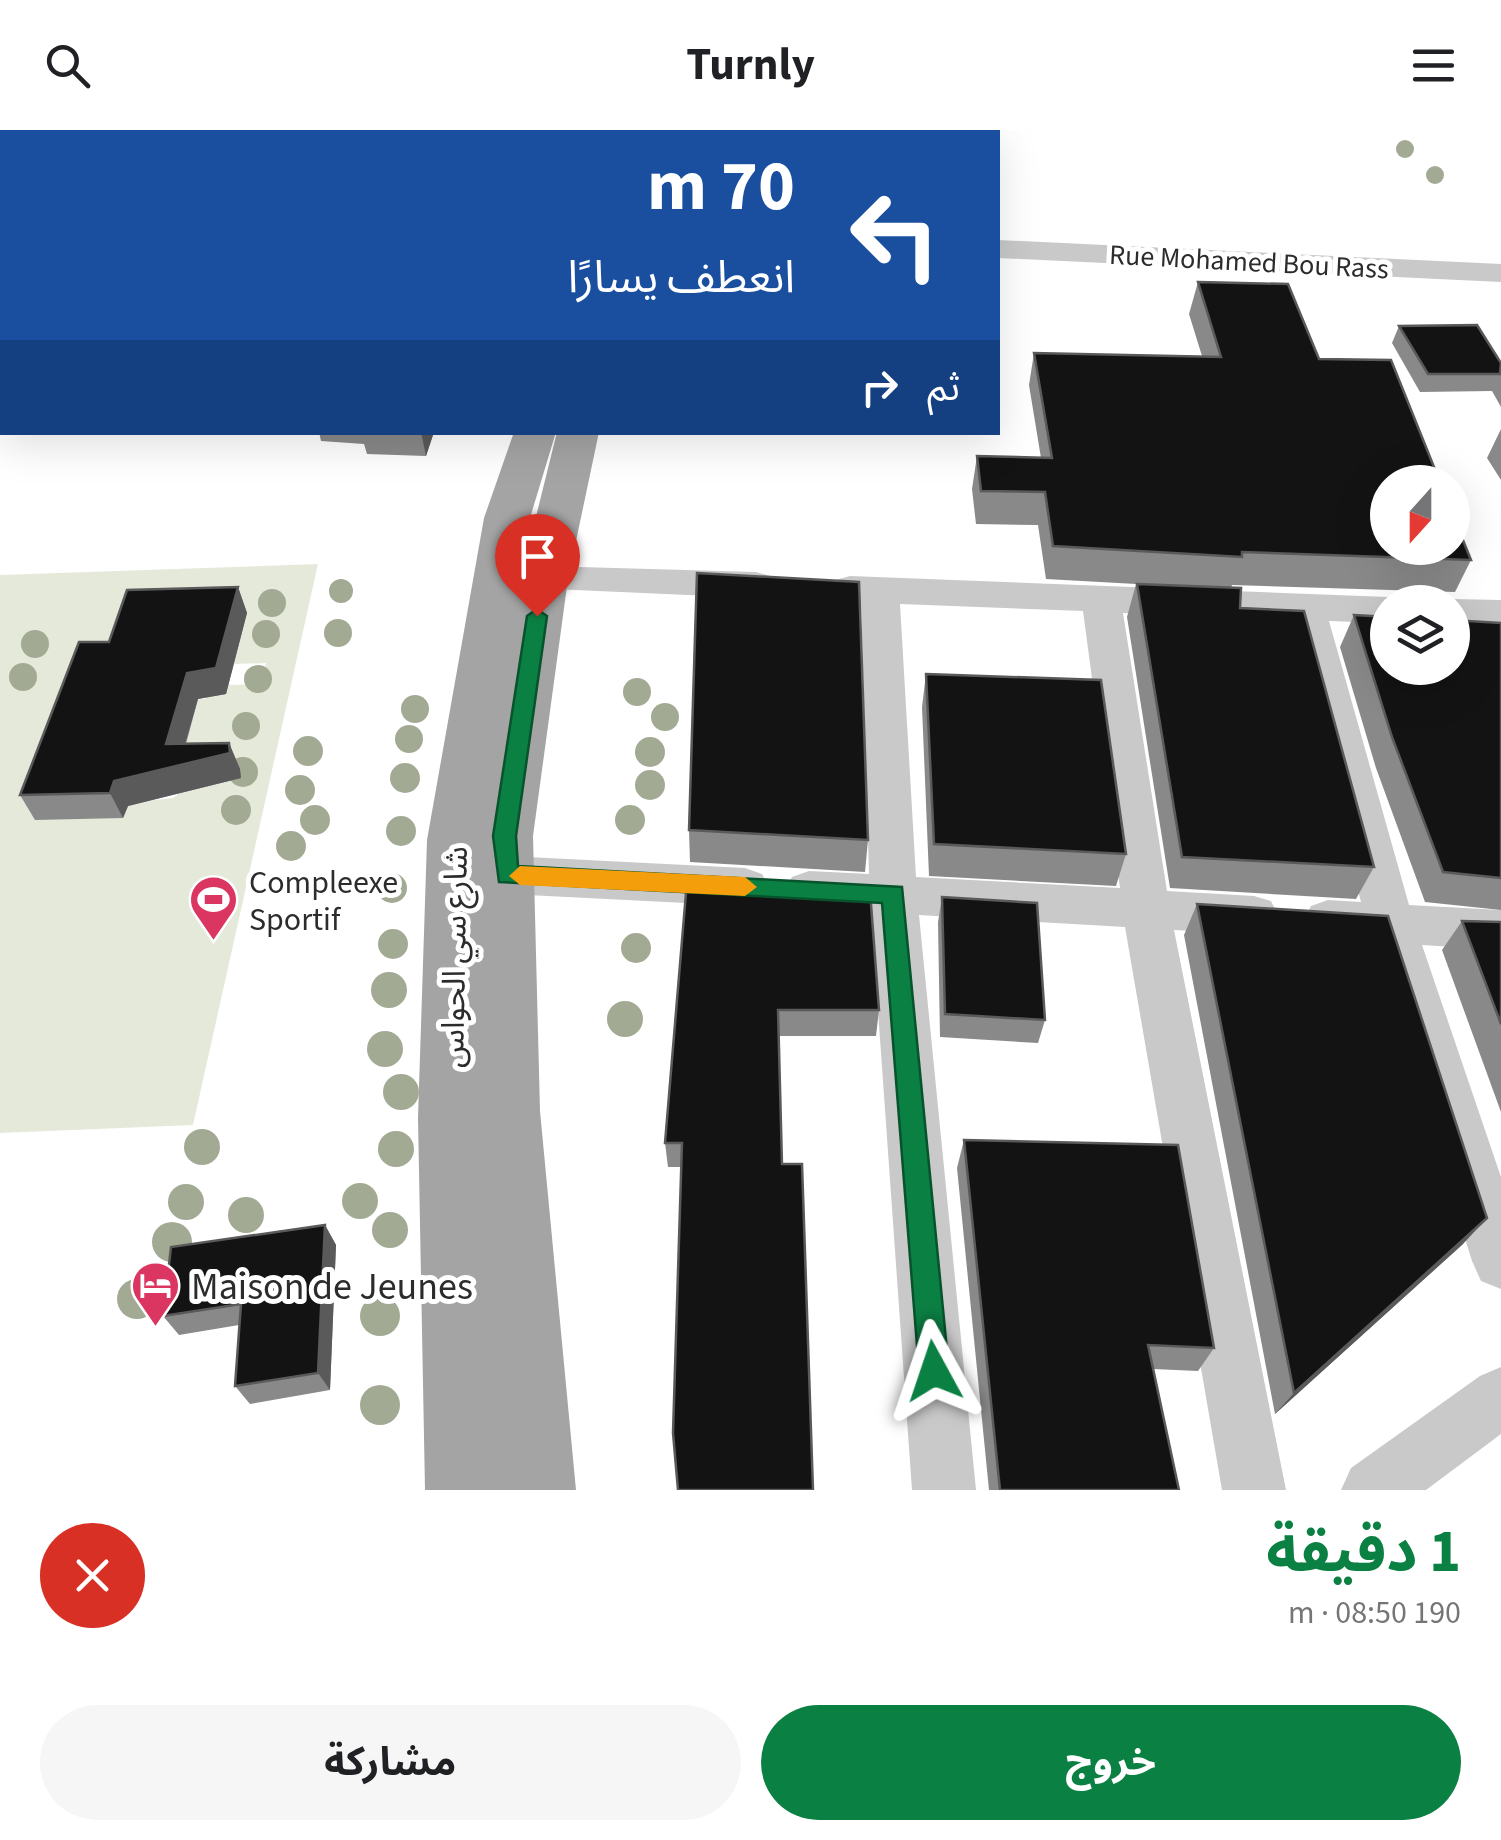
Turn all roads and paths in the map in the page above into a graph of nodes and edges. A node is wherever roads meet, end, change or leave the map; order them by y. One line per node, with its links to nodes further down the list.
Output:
1 (1000, 249): 3 (street, Rue Mohamed Bou Rass)
2 (1000, 269): 4 (street, Rue Mohamed Bou Rass)
3 (1501, 273)
4 (1501, 289)
5 (534, 435): 21 (main road, شارع سي الحواس)
6 (577, 435): 7 (main road, شارع سي الحواس)
7 (544, 579): 8 (street); 14 (main road, شارع سي الحواس)
8 (880, 591): 9 (street); 15 (street)
9 (1101, 599): 10 (street); 16 (street)
10 (1305, 607): 11 (street); 17 (street)
11 (1370, 609)
12 (1470, 612): 13 (street)
13 (1501, 613)
14 (507, 875): 15 (street); 22 (main road, شارع سي الحواس)
15 (893, 894): 16 (street); 23 (street)
16 (1146, 908): 17 (street); 24 (street)
17 (1391, 924): 18 (street); 19 (street)
18 (1501, 930)
19 (1501, 1261)
20 (1501, 1397): 25 (street)
21 (464, 1490)
22 (538, 1490)
23 (944, 1490)
24 (1254, 1490)
25 (1373, 1490)

